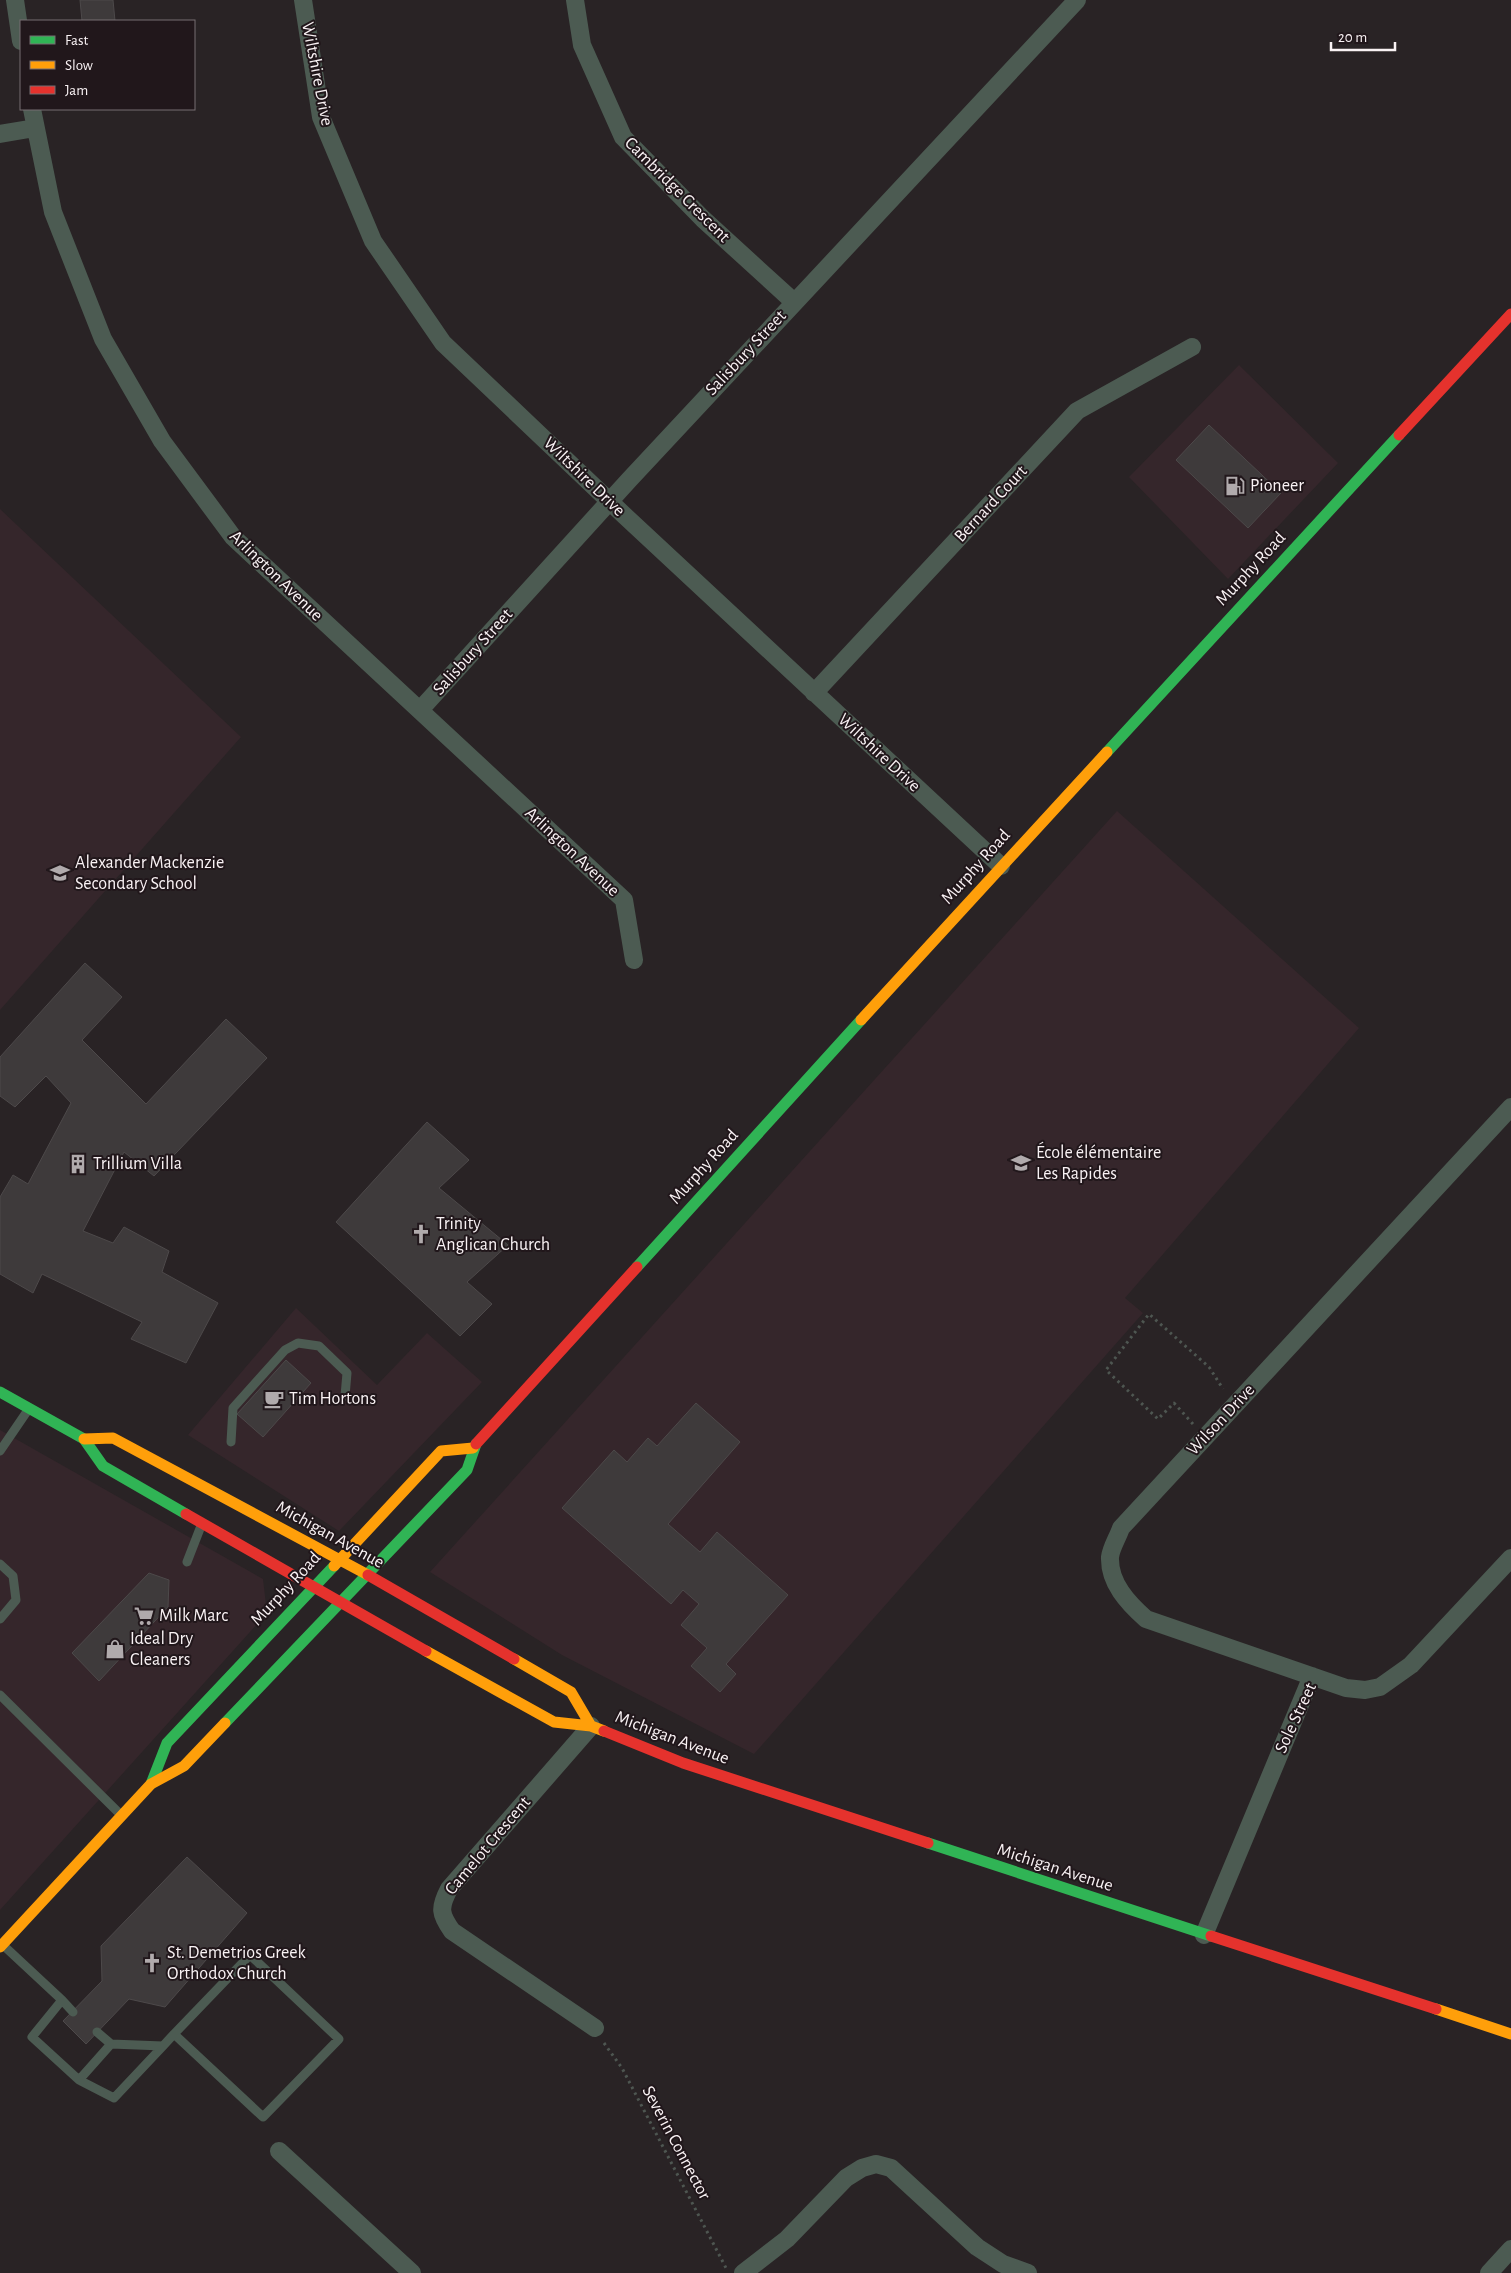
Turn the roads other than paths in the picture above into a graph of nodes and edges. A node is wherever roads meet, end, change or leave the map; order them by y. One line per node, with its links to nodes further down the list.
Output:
1 (15, 0): 5 (street)
2 (303, 0): 12 (street, Wiltshire Drive)
3 (575, 0): 9 (street, Cambridge Crescent)
4 (1077, 0): 9 (street, Salisbury Street)
5 (20, 34)
6 (32, 110): 7 (street, Arlington Avenue)
7 (35, 128): 8 (street); 14 (street, Arlington Avenue)
8 (0, 134)
9 (794, 302): 12 (street, Salisbury Street)
10 (1511, 314): 15 (street, Murphy Road)
11 (1192, 347): 13 (street, Bernard Court)
12 (610, 501): 13 (street, Wiltshire Drive); 14 (street, Salisbury Street)
13 (814, 693): 15 (street, Wiltshire Drive)
14 (420, 710): 16 (street, Arlington Avenue)
15 (1001, 866): 23 (street, Murphy Road)
16 (634, 960)
17 (1511, 1107): 34 (street, Wilson Drive)
18 (0, 1392): 20 (street, Michigan Avenue)
19 (345, 1396): 22 (lane)
20 (29, 1408): 21 (street, Michigan Avenue); 24 (lane)
21 (84, 1439): 25 (street, Michigan Avenue); 26 (street, Michigan Avenue)
22 (231, 1442)
23 (473, 1448): 26 (street, Murphy Road); 30 (street, Murphy Road)
24 (0, 1452)
25 (202, 1523): 28 (lane); 31 (street, Michigan Avenue)
26 (338, 1558): 30 (street, Michigan Avenue); 31 (street, Murphy Road)
27 (1511, 1558): 34 (street, Sole Street)
28 (188, 1562)
29 (0, 1564): 33 (lane)
30 (368, 1576): 32 (street, Murphy Road); 36 (street, Michigan Avenue)
31 (313, 1587): 32 (street, Michigan Avenue); 37 (street, Murphy Road)
32 (340, 1604): 36 (street, Michigan Avenue); 37 (street, Murphy Road)
33 (0, 1619)
34 (1312, 1676): 39 (street, Sole Street)
35 (0, 1695): 38 (lane)
36 (591, 1726): 39 (street, Michigan Avenue); 43 (street, Camelot Crescent)
37 (151, 1784): 38 (street, Murphy Road)
38 (122, 1815): 40 (street, Murphy Road)
39 (1204, 1935): 46 (street, Michigan Avenue)
40 (1, 1946): 41 (lane)
41 (62, 2000): 42 (lane); 49 (lane)
42 (73, 2012)
43 (595, 2028)
44 (97, 2032): 47 (lane)
45 (174, 2034): 45 (lane); 48 (lane)
46 (1511, 2034)
47 (111, 2044): 48 (lane); 49 (lane)
48 (163, 2046): 49 (lane)
49 (79, 2080)
50 (279, 2151): 52 (street)
51 (1511, 2249): 55 (street)
52 (412, 2273)
53 (743, 2273): 54 (street)
54 (1028, 2273)
55 (1489, 2273)

